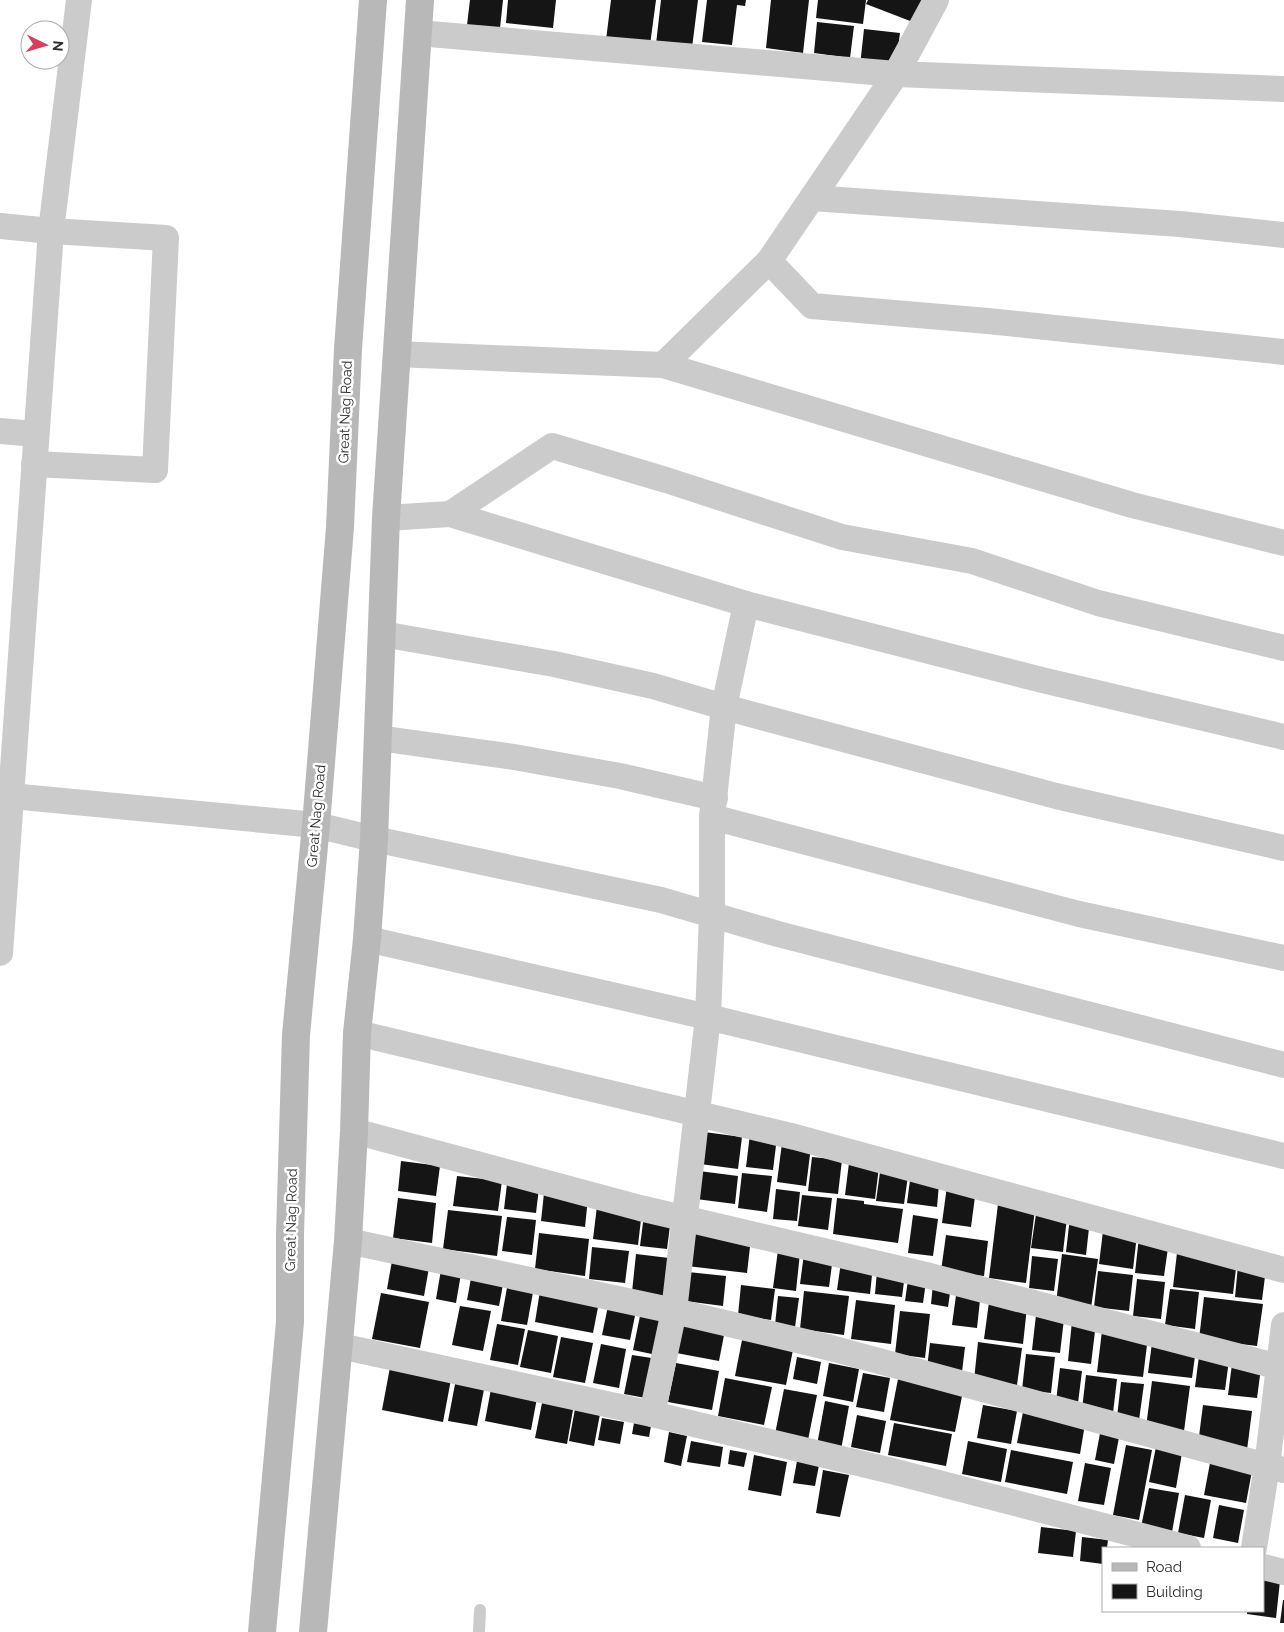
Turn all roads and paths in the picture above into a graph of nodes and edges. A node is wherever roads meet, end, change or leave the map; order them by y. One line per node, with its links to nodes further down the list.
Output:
1 (79, 0): 10 (street)
2 (373, 0): 30 (main road, Great Nag Road)
3 (420, 0): 5 (main road)
4 (936, 0): 6 (street)
5 (418, 34): 6 (street); 14 (main road)
6 (896, 74): 7 (street); 8 (street)
7 (1284, 88)
8 (812, 198): 11 (street); 12 (street)
9 (0, 226): 10 (street)
10 (50, 230): 17 (street); 18 (street)
11 (1284, 235)
12 (769, 261): 13 (street); 15 (street)
13 (1284, 352)
14 (396, 354): 15 (street); 20 (main road)
15 (663, 365): 21 (street)
16 (0, 431): 17 (street)
17 (35, 434): 18 (street)
18 (34, 464): 28 (street)
19 (450, 514): 20 (street); 22 (street); 24 (street)
20 (386, 518): 23 (main road)
21 (1284, 543)
22 (746, 604): 25 (street); 26 (street)
23 (382, 634): 25 (street); 27 (main road)
24 (1284, 648)
25 (724, 707): 29 (street); 32 (street)
26 (1284, 737)
27 (378, 738): 29 (street); 31 (main road)
28 (6, 796): 30 (street); 35 (street)
29 (713, 808): 33 (street); 36 (street)
30 (316, 824): 31 (street); 57 (main road, Great Nag Road)
31 (374, 839): 33 (street); 34 (main road)
32 (1284, 848)
33 (712, 915): 37 (street); 39 (street)
34 (367, 939): 37 (street); 38 (main road)
35 (0, 953)
36 (1284, 958)
37 (708, 1017): 40 (street); 42 (street)
38 (357, 1033): 40 (street); 41 (main road)
39 (1284, 1065)
40 (697, 1114): 43 (street); 45 (street)
41 (354, 1131): 43 (street); 44 (main road)
42 (1284, 1156)
43 (686, 1219): 46 (street); 49 (street)
44 (348, 1241): 46 (street); 48 (main road)
45 (1284, 1270)
46 (674, 1311): 50 (street); 51 (street)
47 (1284, 1324): 49 (street)
48 (340, 1346): 50 (street); 58 (main road)
49 (1279, 1367): 51 (street)
50 (652, 1414): 52 (street)
51 (1276, 1468): 53 (street)
52 (1184, 1547)
53 (1254, 1547)
54 (1264, 1567): 55 (street)
55 (1284, 1572)
56 (480, 1610): 59 (lane)
57 (262, 1632)
58 (313, 1632)
59 (479, 1632)

